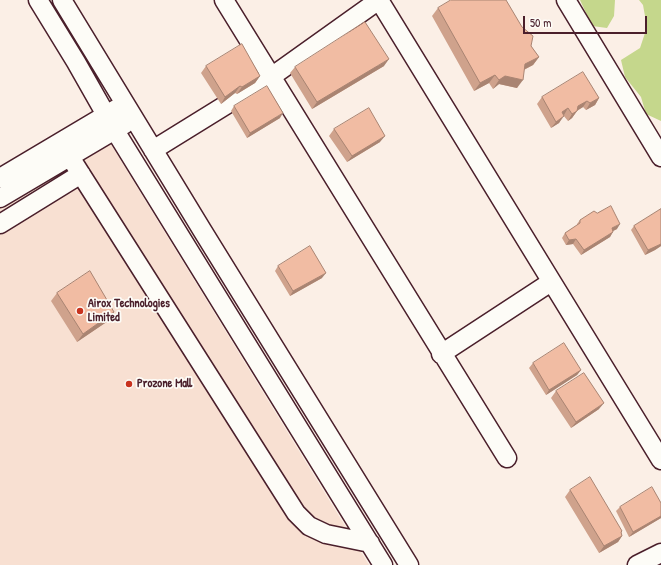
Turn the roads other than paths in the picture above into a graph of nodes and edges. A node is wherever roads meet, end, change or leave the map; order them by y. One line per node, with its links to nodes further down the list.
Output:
1 (38, 0): 8 (street)
2 (62, 0): 7 (street)
3 (224, 0): 6 (street)
4 (379, 0): 6 (street); 16 (street)
5 (566, 0): 11 (street)
6 (271, 77): 9 (street); 17 (street)
7 (130, 111): 8 (street); 9 (street)
8 (110, 122): 10 (street); 13 (street); 20 (street)
9 (153, 150): 23 (street)
10 (70, 157): 12 (street); 14 (street)
11 (661, 157)
12 (81, 174): 15 (street); 20 (street)
13 (0, 178)
14 (0, 198)
15 (0, 224)
16 (551, 282): 17 (street); 19 (street)
17 (441, 354): 18 (street)
18 (506, 458)
19 (661, 460)
20 (370, 543): 22 (street)
21 (661, 553): 24 (street)
22 (383, 565)
23 (410, 565)
24 (637, 565)

